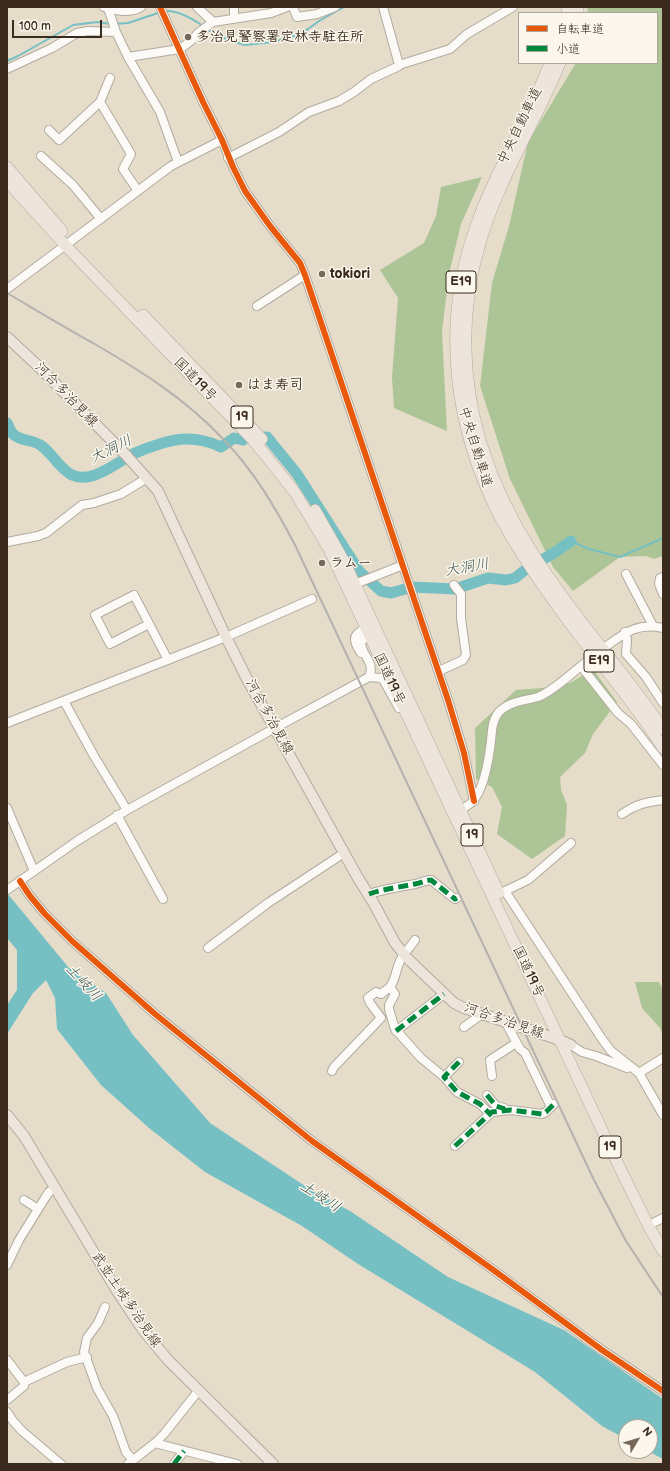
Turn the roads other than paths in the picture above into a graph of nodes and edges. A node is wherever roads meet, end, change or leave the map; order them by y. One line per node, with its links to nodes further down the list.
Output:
1 (142, 7): 10 (street)
2 (160, 7): 15 (street)
3 (197, 7): 13 (street)
4 (234, 7): 12 (street)
5 (287, 7): 12 (street)
6 (293, 7): 7 (street)
7 (335, 7)
8 (383, 7): 19 (street)
9 (513, 7): 11 (street)
10 (106, 8): 14 (street)
11 (502, 10): 19 (street)
12 (234, 19): 13 (street)
13 (213, 22): 15 (street)
14 (116, 32): 16 (street); 20 (street)
15 (180, 49): 16 (street); 24 (street)
16 (128, 57): 27 (street)
17 (550, 64): 38 (highway, 中央自動車道 / E19)
18 (560, 64): 38 (highway, 中央自動車道 / E19)
19 (399, 65): 26 (street)
20 (7, 69)
21 (110, 78): 22 (street)
22 (100, 102): 23 (street); 30 (street)
23 (49, 130)
24 (222, 140): 26 (street); 27 (street)
25 (41, 156): 31 (street)
26 (228, 158): 33 (street)
27 (178, 162): 30 (street)
28 (7, 167): 32 (highway, 国道19号 / 19)
29 (7, 181): 32 (highway, 国道19号 / 19)
30 (138, 191): 31 (street)
31 (101, 219): 32 (street)
32 (68, 243): 34 (street); 44 (highway, 国道19号 / 19); 51 (highway, 国道19号 / 19)
33 (305, 275): 35 (street); 40 (street)
34 (7, 289)
35 (257, 306)
36 (7, 337): 37 (main road, 河合多治見線)
37 (147, 478): 39 (street); 53 (main road, 河合多治見線)
38 (502, 510): 41 (highway, 中央自動車道 / E19)
39 (7, 540)
40 (403, 565): 44 (street); 58 (street)
41 (540, 572): 66 (highway, 中央自動車道 / E19); 67 (highway, 中央自動車道 / E19)
42 (626, 574): 49 (street)
43 (663, 577): 46 (street)
44 (360, 583): 51 (highway, 国道19号 / 19)
45 (456, 588): 58 (street)
46 (663, 594)
47 (312, 599): 53 (street)
48 (149, 624): 48 (street); 56 (street)
49 (653, 626): 50 (street); 52 (street)
50 (663, 628)
51 (369, 629): 59 (street); 60 (street); 64 (highway, 国道19号 / 19); 73 (highway, 国道19号 / 19)
52 (625, 632): 54 (street); 62 (street)
53 (226, 637): 56 (street); 65 (main road, 河合多治見線)
54 (608, 645)
55 (590, 659): 57 (street)
56 (168, 660): 61 (street)
57 (581, 666): 68 (street); 70 (street)
58 (439, 672): 70 (street)
59 (369, 677): 60 (street); 64 (street)
60 (359, 682): 65 (street)
61 (64, 701): 63 (street); 72 (street)
62 (663, 703)
63 (7, 723)
64 (411, 725): 73 (highway, 国道19号 / 19)
65 (274, 728): 72 (street); 77 (main road, 河合多治見線)
66 (663, 729)
67 (663, 748)
68 (663, 765)
69 (663, 800): 74 (street)
70 (474, 801): 73 (street)
71 (7, 808): 78 (street)
72 (127, 810): 75 (street)
73 (457, 812): 80 (highway, 国道19号 / 19)
74 (622, 814)
75 (117, 815): 78 (street); 83 (street)
76 (571, 843): 80 (street)
77 (344, 853): 81 (main road, 河合多治見線); 85 (street)
78 (34, 871): 79 (street)
79 (13, 885): 119 (street)
80 (499, 893): 94 (highway, 国道19号 / 19); 98 (street)
81 (369, 894): 82 (street); 86 (main road, 河合多治見線)
82 (457, 898)
83 (163, 899)
84 (415, 940): 86 (street)
85 (208, 948)
86 (404, 954): 87 (street); 88 (main road, 河合多治見線)
87 (390, 987): 92 (street); 97 (street)
88 (444, 994): 89 (main road, 河合多治見線); 92 (street)
89 (480, 1013): 90 (main road, 河合多治見線); 91 (street)
90 (505, 1022): 93 (street); 94 (main road, 河合多治見線)
91 (464, 1027)
92 (396, 1031): 100 (street)
93 (516, 1043): 99 (street); 102 (street)
94 (565, 1043): 98 (street); 110 (highway, 国道19号 / 19); 112 (highway, 国道19号 / 19)
95 (663, 1058): 98 (street)
96 (459, 1062): 100 (street)
97 (332, 1071)
98 (639, 1073): 105 (street)
99 (492, 1076)
100 (444, 1077): 103 (street)
101 (487, 1095): 102 (street)
102 (507, 1110): 103 (street)
103 (490, 1114): 106 (street)
104 (7, 1115): 107 (main road, 武並土岐多治見線)
105 (663, 1115)
106 (456, 1146)
107 (55, 1188): 109 (street); 118 (main road, 武並土岐多治見線)
108 (24, 1200): 109 (street)
109 (38, 1209): 113 (street)
110 (659, 1220): 111 (highway, 国道19号 / 19)
111 (663, 1236)
112 (663, 1251)
113 (7, 1265)
114 (105, 1307): 115 (street)
115 (86, 1357): 117 (street); 124 (street)
116 (7, 1360): 117 (street)
117 (24, 1382): 120 (street)
118 (199, 1390): 122 (street); 128 (main road, 武並土岐多治見線)
119 (663, 1391)
120 (7, 1400)
121 (7, 1412): 125 (street)
122 (155, 1443): 123 (street); 124 (street)
123 (184, 1451): 126 (street); 127 (street)
124 (130, 1462)
125 (61, 1464)
126 (174, 1464)
127 (237, 1464)
128 (273, 1464)

